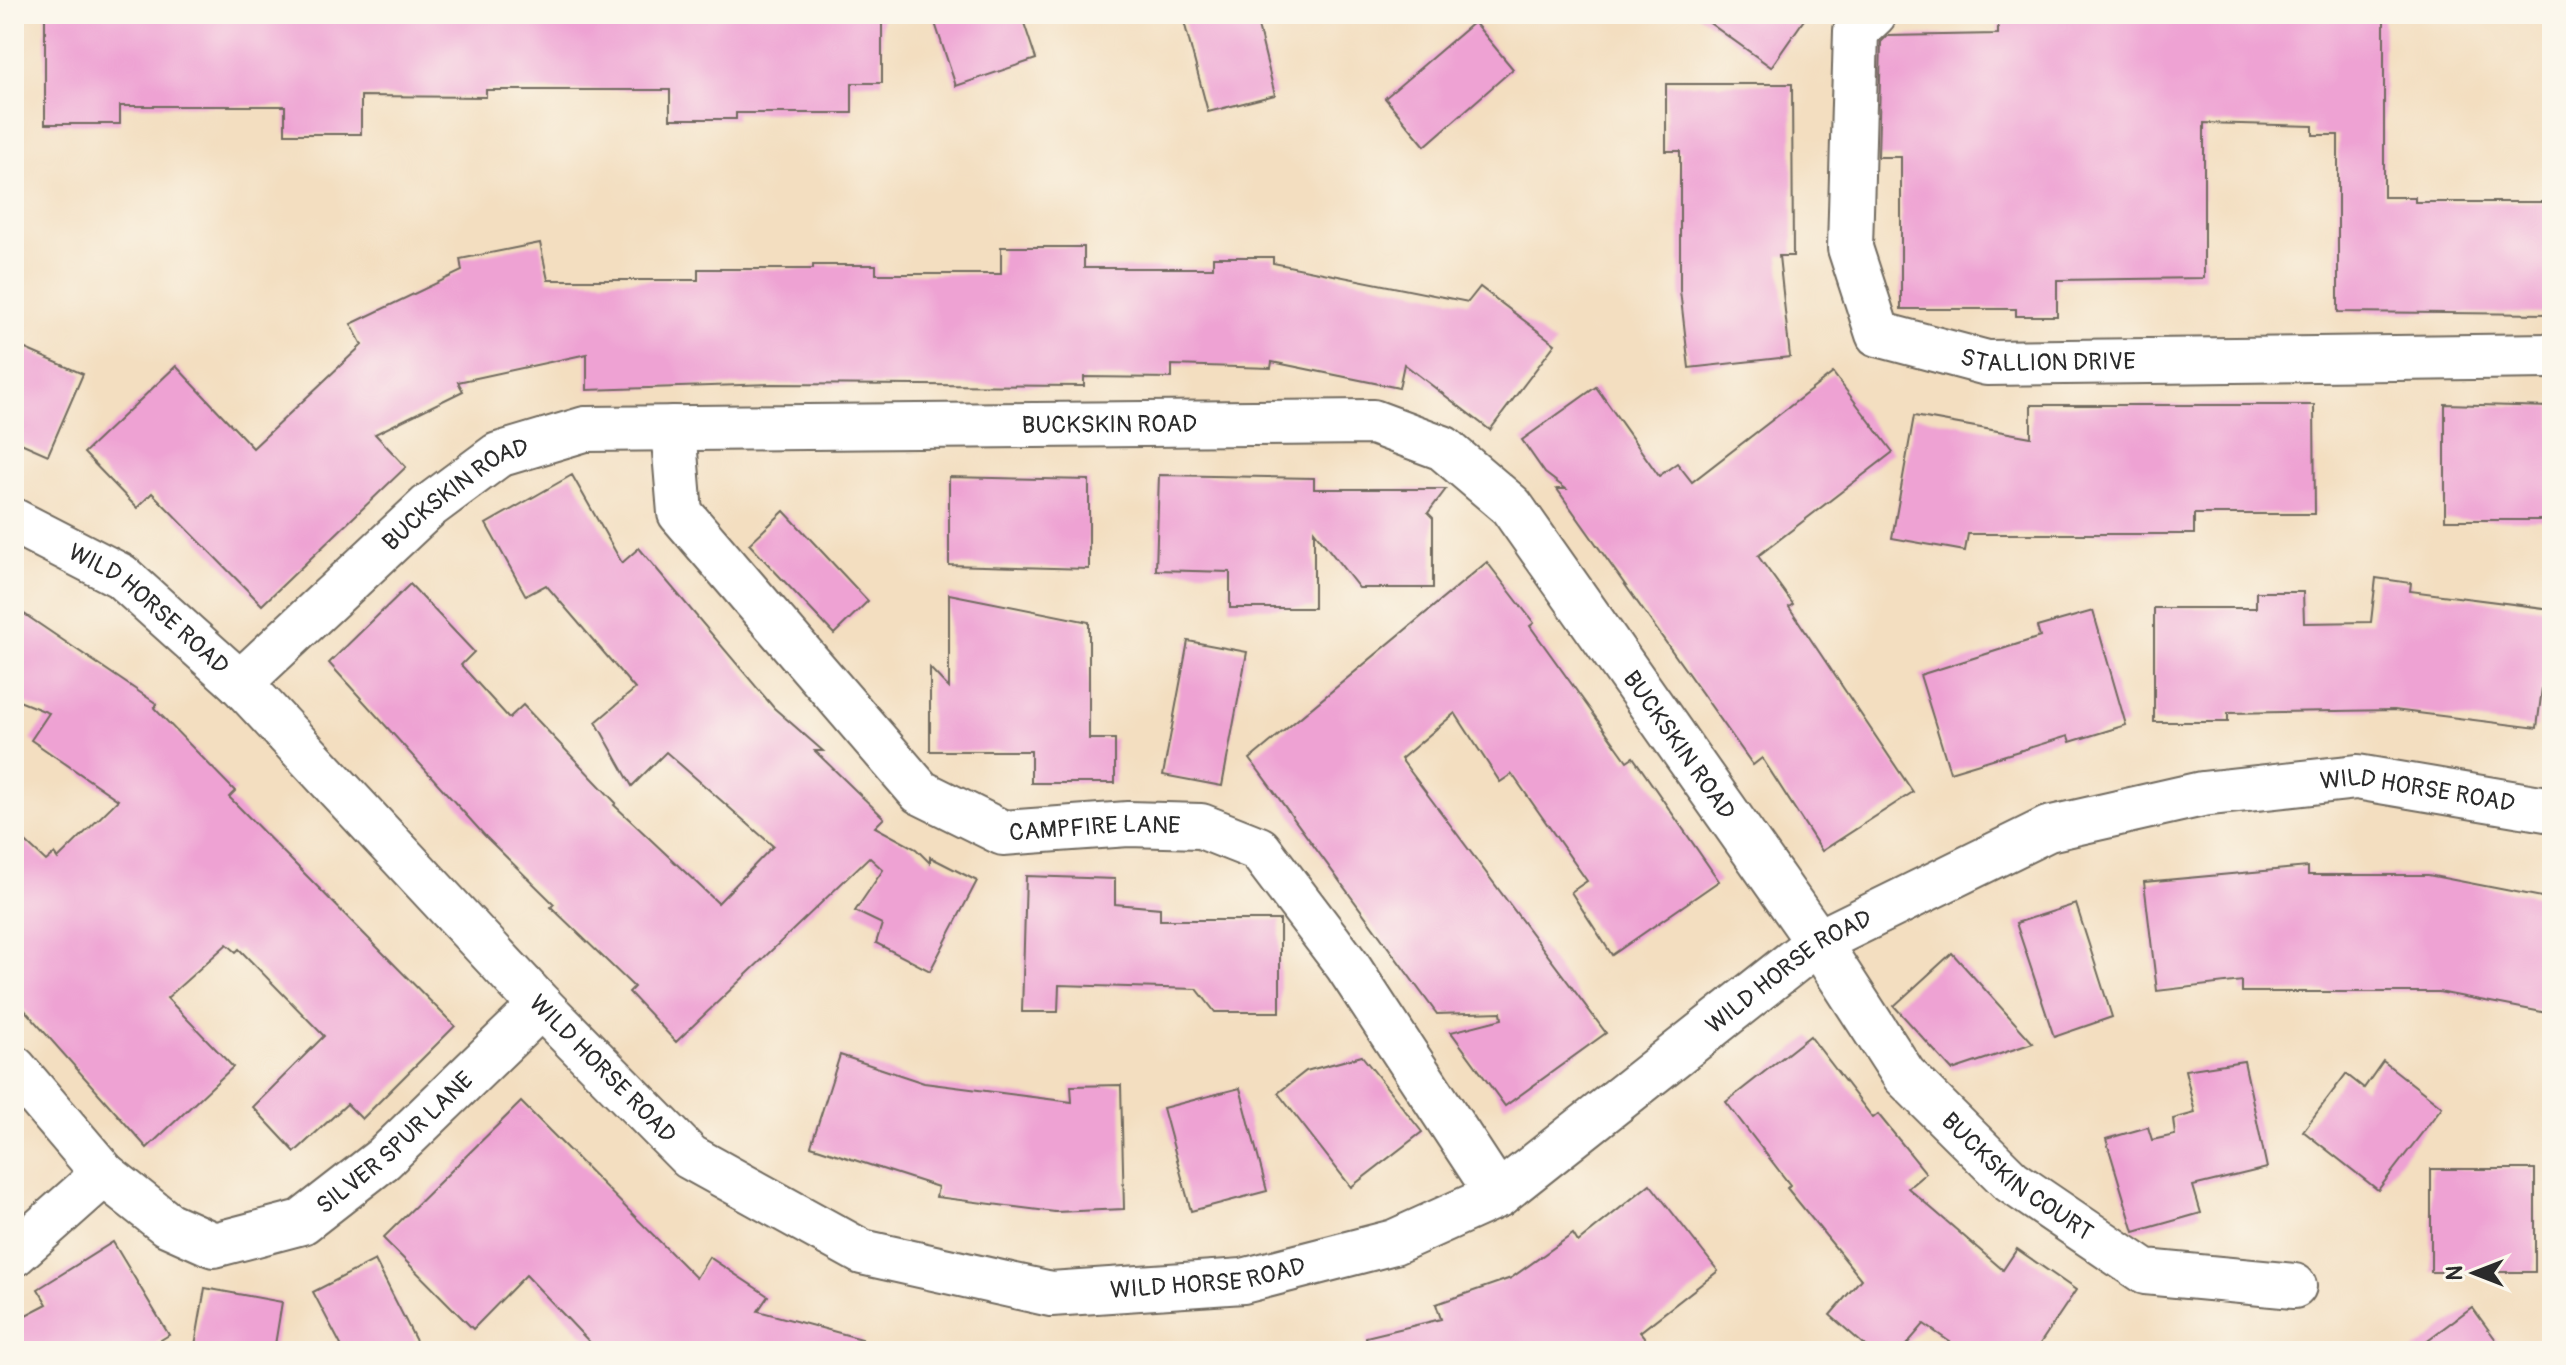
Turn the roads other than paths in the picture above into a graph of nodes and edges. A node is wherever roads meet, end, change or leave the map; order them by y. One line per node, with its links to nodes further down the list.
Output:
1 (1874, 14): 2 (street, STALLION DRIVE)
2 (2552, 356)
3 (673, 428): 5 (street, BUCKSKIN ROAD); 7 (street, BUCKSKIN ROAD); 11 (street, CAMPFIRE LANE)
4 (14, 521): 5 (street, WILD HORSE ROAD)
5 (240, 683): 8 (street, WILD HORSE ROAD)
6 (2552, 810): 7 (street, WILD HORSE ROAD)
7 (1818, 942): 11 (street, WILD HORSE ROAD); 13 (street, BUCKSKIN COURT)
8 (541, 1006): 10 (street, SILVER SPUR LANE); 11 (street, WILD HORSE ROAD)
9 (14, 1068): 10 (street, SILVER SPUR LANE)
10 (104, 1174): 12 (street)
11 (1498, 1195)
12 (14, 1254)
13 (2294, 1286)

